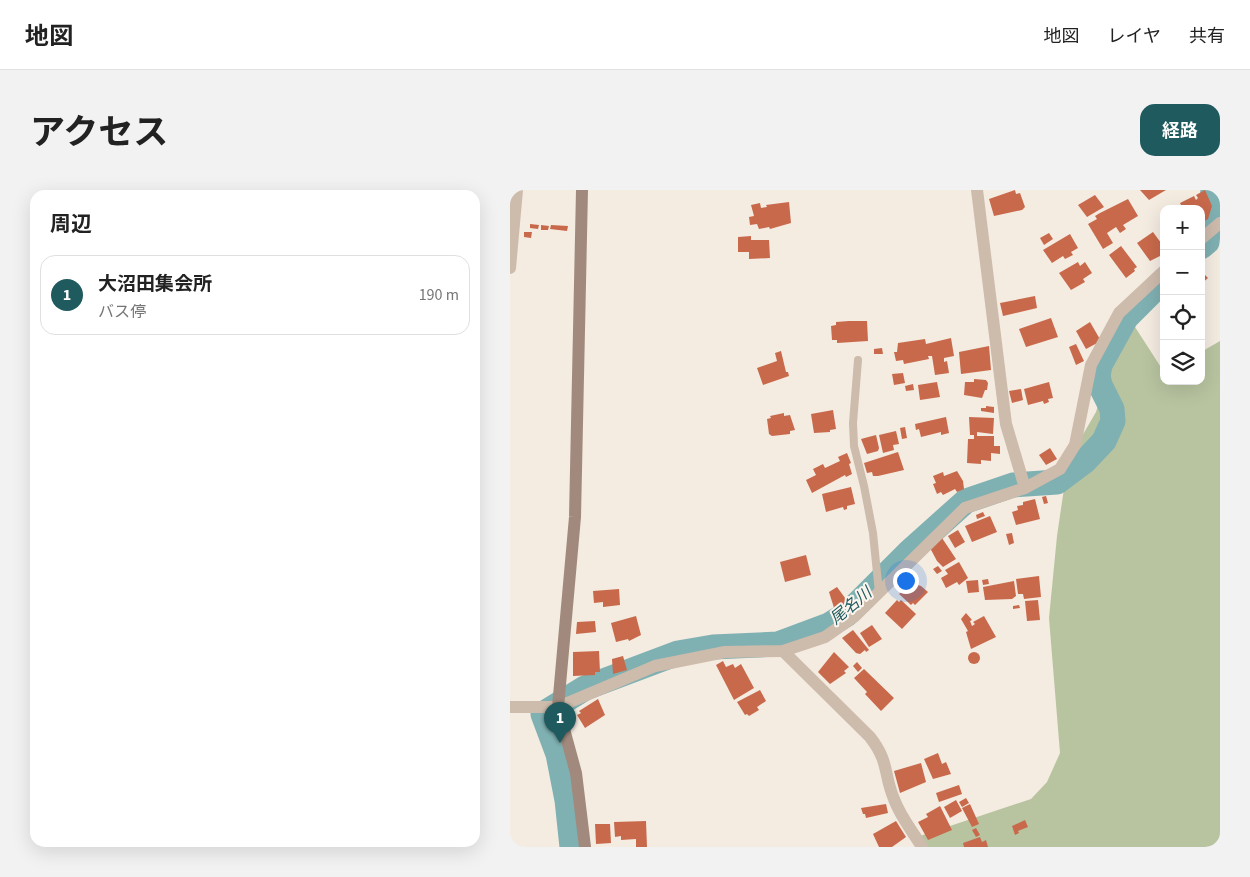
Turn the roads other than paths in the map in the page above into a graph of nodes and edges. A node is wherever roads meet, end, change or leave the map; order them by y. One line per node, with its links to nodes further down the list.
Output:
1 (517, 190): 6 (street)
2 (582, 190): 13 (street)
3 (981, 192): 9 (street)
4 (1220, 223): 5 (street)
5 (1205, 236)
6 (510, 268)
7 (1160, 275): 9 (street)
8 (858, 360): 10 (lane)
9 (1025, 488): 10 (street)
10 (879, 593): 11 (street)
11 (783, 651): 13 (street); 15 (street)
12 (510, 707): 13 (street)
13 (558, 707): 14 (street)
14 (586, 847)
15 (922, 847)

